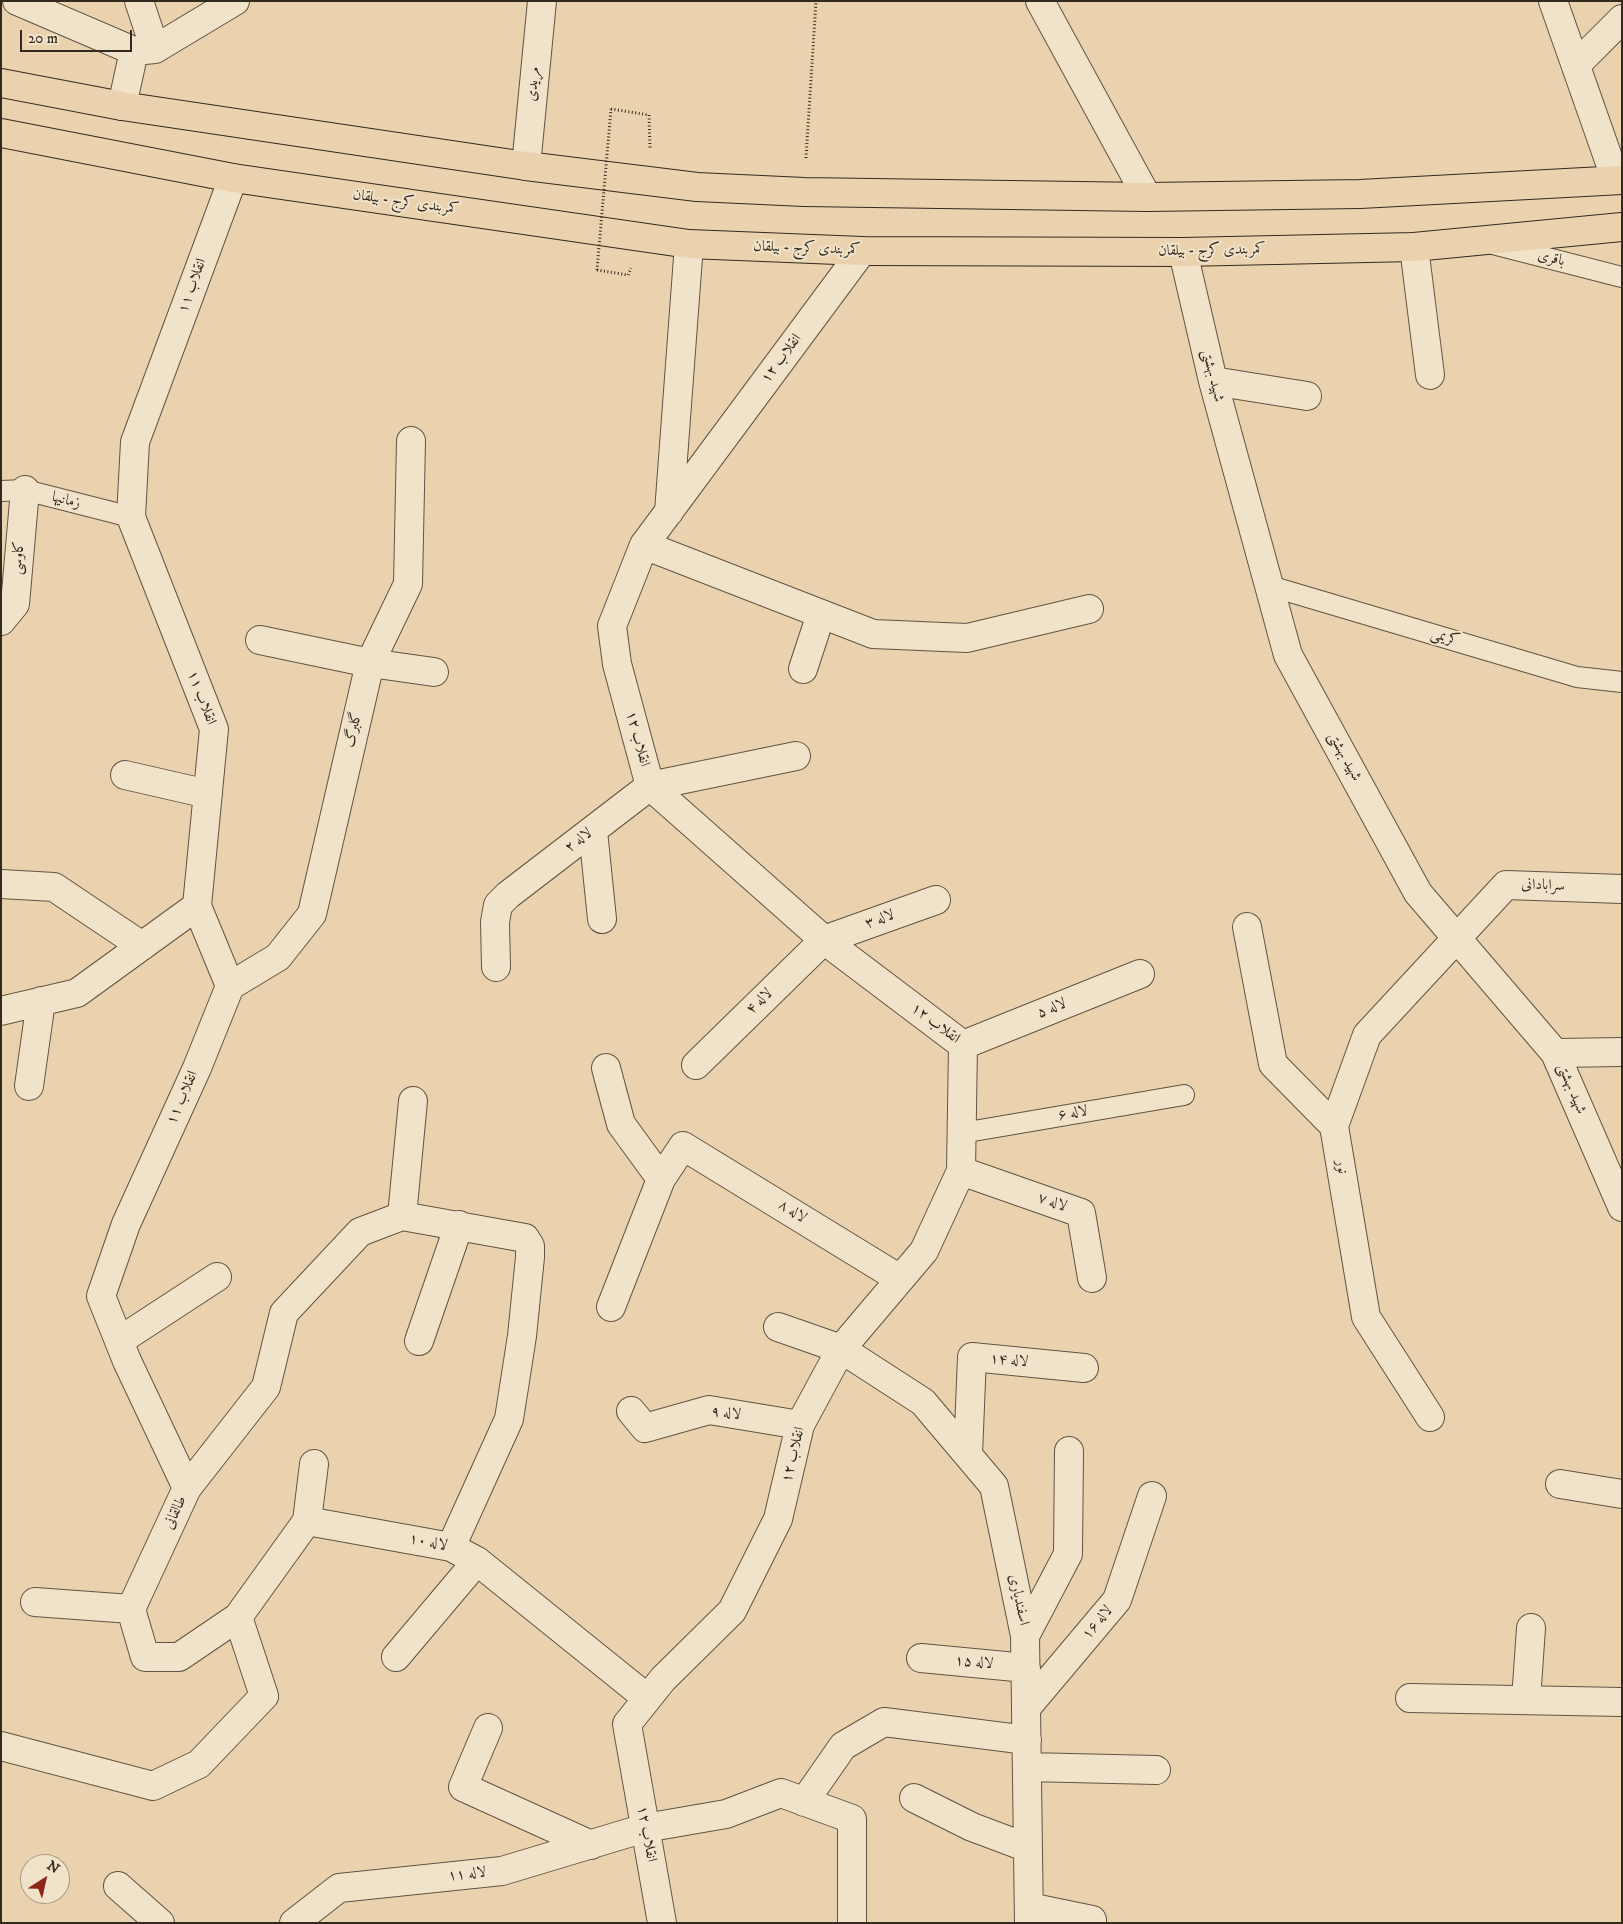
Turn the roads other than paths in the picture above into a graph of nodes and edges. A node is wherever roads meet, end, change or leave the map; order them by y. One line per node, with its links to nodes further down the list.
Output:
1 (17, 1): 7 (street)
2 (139, 1): 9 (street)
3 (235, 1): 9 (street)
4 (542, 1): 14 (street, مریدی)
5 (1040, 1): 17 (street)
6 (1554, 1): 10 (street)
7 (45, 8): 9 (street)
8 (1622, 19): 10 (street)
9 (144, 50): 12 (street)
10 (1576, 65): 16 (street)
11 (1, 83): 12 (highway)
12 (122, 106): 14 (highway)
13 (1, 133): 15 (highway, کمربندی کرج - بیلقان)
14 (526, 166): 17 (highway)
15 (233, 178): 20 (highway, کمربندی کرج - بیلقان); 31 (street, انقلاب ۱۱)
16 (1619, 180): 17 (highway)
17 (1147, 197)
18 (1622, 227): 19 (highway, کمربندی کرج - بیلقان)
19 (1480, 241): 21 (highway, کمربندی کرج - بیلقان); 24 (lane, باقری)
20 (689, 244): 22 (highway, کمربندی کرج - بیلقان); 30 (street)
21 (1414, 247): 23 (highway, کمربندی کرج - بیلقان); 25 (street)
22 (862, 251): 23 (highway, کمربندی کرج - بیلقان); 30 (street, انقلاب ۱۲)
23 (1183, 252): 26 (street, شهید بهشتی)
24 (1622, 277)
25 (1430, 375)
26 (1213, 381): 27 (street); 33 (street, شهید بهشتی)
27 (1307, 396)
28 (411, 442): 38 (street, گلبرگ)
29 (13, 490): 31 (lane, زمانیها); 36 (street, کاوسی)
30 (668, 512): 32 (street, انقلاب ۱۲)
31 (131, 517): 45 (street, انقلاب ۱۱)
32 (644, 545): 35 (street); 44 (street, انقلاب ۱۲)
33 (1270, 586): 41 (lane, کریمی); 53 (street, شهید بهشتی)
34 (1089, 610): 35 (street)
35 (821, 614): 39 (street)
36 (1, 621)
37 (260, 640): 38 (street)
38 (370, 663): 40 (street); 58 (street, گلبرگ)
39 (804, 669)
40 (434, 672)
41 (1622, 682)
42 (796, 756): 44 (street)
43 (125, 775): 45 (street)
44 (650, 786): 46 (street, لاله ۲); 54 (street, انقلاب ۱۲)
45 (208, 794): 50 (street, انقلاب ۱۱)
46 (593, 831): 51 (street); 56 (street, لاله ۲)
47 (1, 884): 55 (street)
48 (1622, 889): 53 (street, سرابادانی)
49 (936, 900): 54 (street, لاله ۳)
50 (197, 906): 55 (street); 58 (street, انقلاب ۱۱)
51 (602, 919)
52 (1247, 927): 69 (street)
53 (1457, 938): 62 (street, شهید بهشتی); 69 (street, نور)
54 (824, 940): 61 (street, انقلاب ۱۲); 64 (street, لاله ۴)
55 (142, 946): 59 (street)
56 (496, 967)
57 (1140, 974): 61 (street, لاله ۵)
58 (230, 986): 76 (street, انقلاب ۱۱)
59 (41, 1001): 60 (street); 66 (street)
60 (1, 1011)
61 (963, 1045): 70 (street, انقلاب ۱۲)
62 (1555, 1052): 63 (street); 73 (street, شهید بهشتی)
63 (1622, 1052)
64 (696, 1065)
65 (606, 1068): 72 (street)
66 (29, 1086)
67 (1184, 1095): 70 (lane, لاله ۶)
68 (413, 1102): 74 (street)
69 (1334, 1126): 87 (street, نور)
70 (962, 1133): 71 (street, انقلاب ۱۲)
71 (961, 1171): 78 (street, لاله ۷); 79 (street, انقلاب ۱۲)
72 (661, 1179): 79 (street, لاله ۸); 80 (street)
73 (1622, 1207)
74 (402, 1216): 75 (street); 93 (street)
75 (459, 1225): 83 (street); 97 (street)
76 (109, 1274): 82 (street, طالقانی)
77 (217, 1277): 82 (street)
78 (1092, 1278)
79 (900, 1279): 84 (street, انقلاب ۱۲)
80 (611, 1307)
81 (778, 1327): 84 (street, اسفندیاری)
82 (119, 1341): 93 (street, طالقانی)
83 (419, 1342)
84 (841, 1349): 88 (street, انقلاب ۱۲); 90 (street, اسفندیاری)
85 (1084, 1368): 90 (street, لاله ۱۴)
86 (632, 1411): 88 (street, لاله ۹)
87 (1430, 1417)
88 (800, 1425): 107 (street, انقلاب ۱۲)
89 (1069, 1451): 103 (street)
90 (968, 1455): 103 (street, اسفندیاری)
91 (314, 1464): 96 (street)
92 (1560, 1484): 94 (street)
93 (187, 1488): 100 (street, طالقانی)
94 (1622, 1494)
95 (1152, 1496): 111 (street, لاله ۱۶)
96 (308, 1521): 97 (street, لاله ۱۰); 101 (street)
97 (451, 1547): 98 (street, لاله ۱۰)
98 (477, 1561): 104 (street); 107 (street, لاله ۱۰)
99 (36, 1602): 100 (street)
100 (131, 1609): 101 (street)
101 (238, 1617): 114 (street)
102 (1531, 1628): 109 (street)
103 (1025, 1636): 106 (street, اسفندیاری)
104 (396, 1657)
105 (921, 1658): 106 (street, لاله ۱۵)
106 (1026, 1668): 111 (street, اسفندیاری)
107 (647, 1698): 119 (street, انقلاب ۱۲)
108 (1410, 1698): 109 (street)
109 (1526, 1700): 110 (street)
110 (1622, 1702)
111 (1027, 1707): 113 (street, اسفندیاری)
112 (488, 1728): 120 (street)
113 (1027, 1740): 115 (street, اسفندیاری); 118 (street)
114 (1, 1746)
115 (1027, 1767): 116 (street); 121 (street, اسفندیاری)
116 (1156, 1770)
117 (914, 1798): 121 (street)
118 (804, 1802): 119 (street, لاله ۱۱); 128 (street, لاله ۱۱)
119 (645, 1828): 120 (street, لاله ۱۱); 127 (street, انقلاب ۱۲)
120 (591, 1845): 126 (street, لاله ۱۱)
121 (1028, 1848): 123 (street, اسفندیاری)
122 (118, 1886): 125 (street)
123 (1029, 1915): 124 (street)
124 (1092, 1920)
125 (160, 1923)
126 (294, 1923)
127 (662, 1923)
128 (852, 1923)

